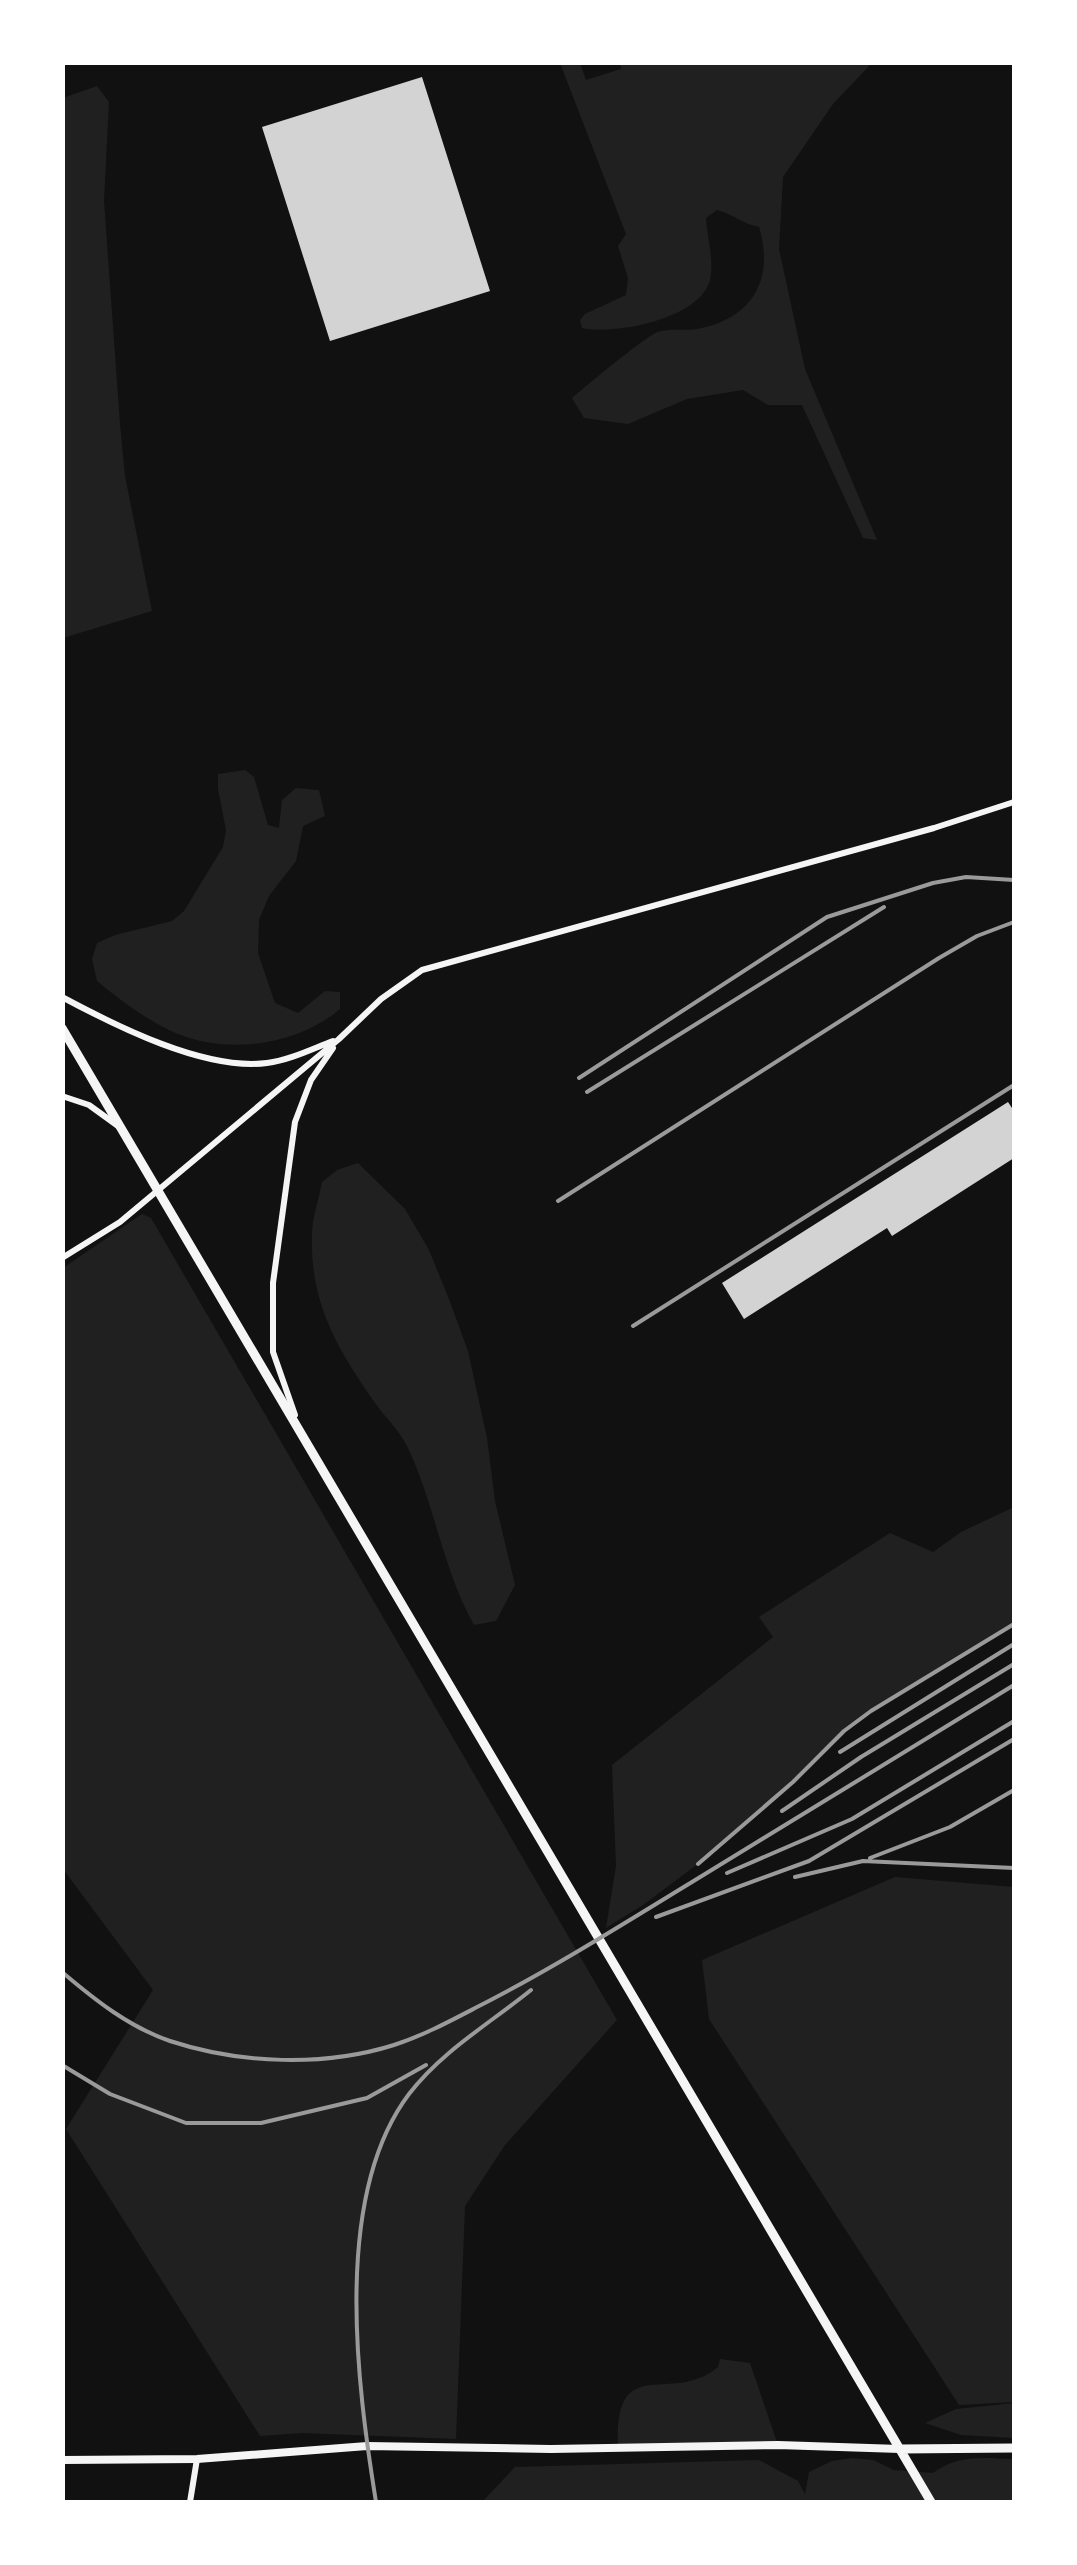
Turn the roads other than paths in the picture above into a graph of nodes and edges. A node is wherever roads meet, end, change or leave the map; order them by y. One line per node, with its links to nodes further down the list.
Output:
1 (1014, 802): 4 (street)
2 (62, 997): 4 (street)
3 (62, 1028): 6 (main road)
4 (339, 1039): 7 (street); 8 (street)
5 (62, 1096): 6 (street)
6 (122, 1130): 8 (main road)
7 (62, 1258)
8 (303, 1437): 10 (main road)
9 (1014, 2448): 10 (main road)
10 (900, 2449): 11 (street); 14 (main road)
11 (197, 2459): 12 (street); 13 (street)
12 (62, 2460)
13 (190, 2502)
14 (931, 2502)

